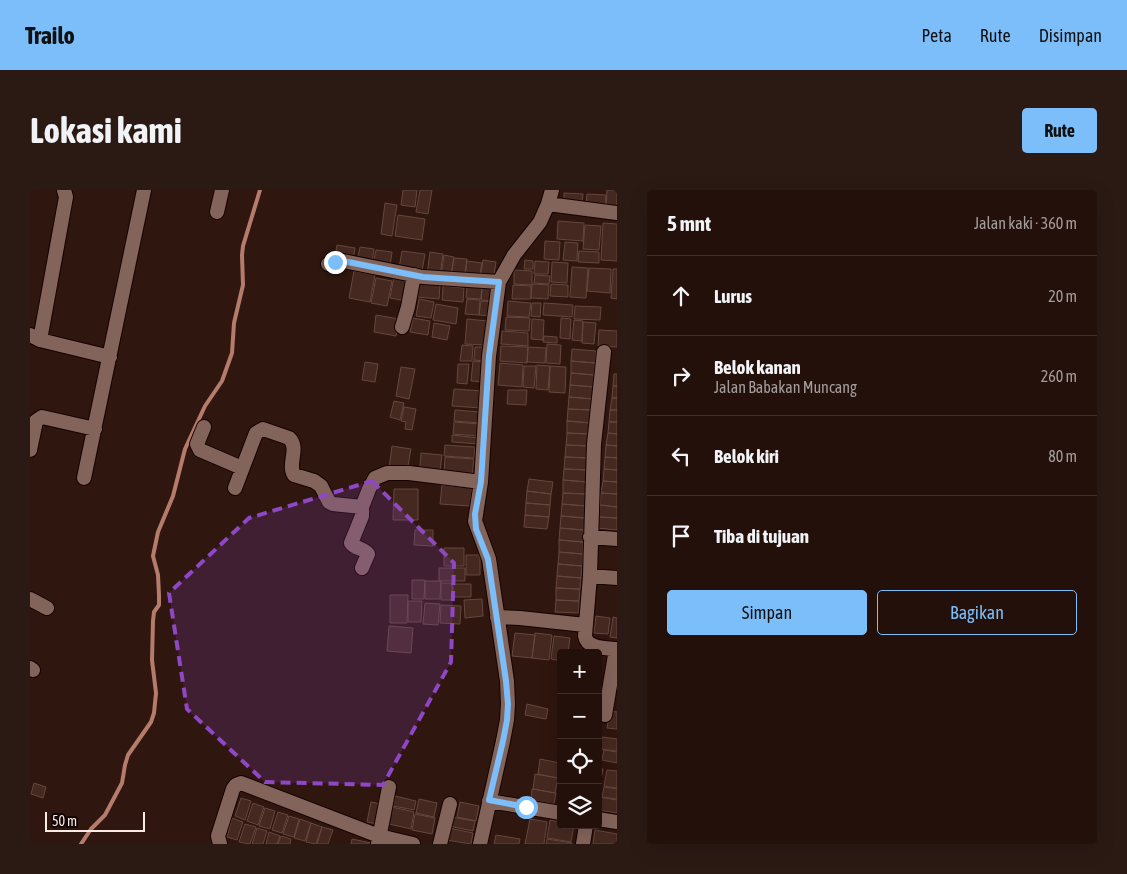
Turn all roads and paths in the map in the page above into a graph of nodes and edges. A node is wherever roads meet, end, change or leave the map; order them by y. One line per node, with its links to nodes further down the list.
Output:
1 (64, 190): 12 (street)
2 (144, 190): 14 (street)
3 (222, 190): 6 (street)
4 (552, 190): 5 (street)
5 (548, 204): 7 (street); 10 (street)
6 (217, 212)
7 (617, 214)
8 (328, 264): 9 (street)
9 (414, 275): 10 (street); 11 (street)
10 (499, 282): 20 (street)
11 (402, 327)
12 (35, 338): 14 (street)
13 (604, 352): 23 (street)
14 (110, 357): 16 (street)
15 (204, 427): 18 (street)
16 (95, 429): 17 (street); 19 (street)
17 (30, 450)
18 (242, 468): 21 (street); 22 (street)
19 (84, 478)
20 (481, 482): 22 (street); 30 (street)
21 (235, 488)
22 (362, 507): 25 (street)
23 (590, 537): 24 (street); 26 (street)
24 (617, 539)
25 (362, 568)
26 (590, 576): 27 (street); 31 (street)
27 (617, 578)
28 (30, 599): 29 (street)
29 (47, 608)
30 (497, 617): 31 (street); 35 (street)
31 (585, 625): 32 (street)
32 (616, 649): 33 (street)
33 (606, 715)
34 (389, 787): 41 (street)
35 (489, 800): 37 (street); 45 (street)
36 (450, 804): 44 (street)
37 (557, 812)
38 (602, 820): 39 (street)
39 (617, 822)
40 (585, 829): 46 (street)
41 (379, 840): 42 (street); 43 (street)
42 (220, 844)
43 (413, 844)
44 (440, 844)
45 (480, 844)
46 (583, 844)

